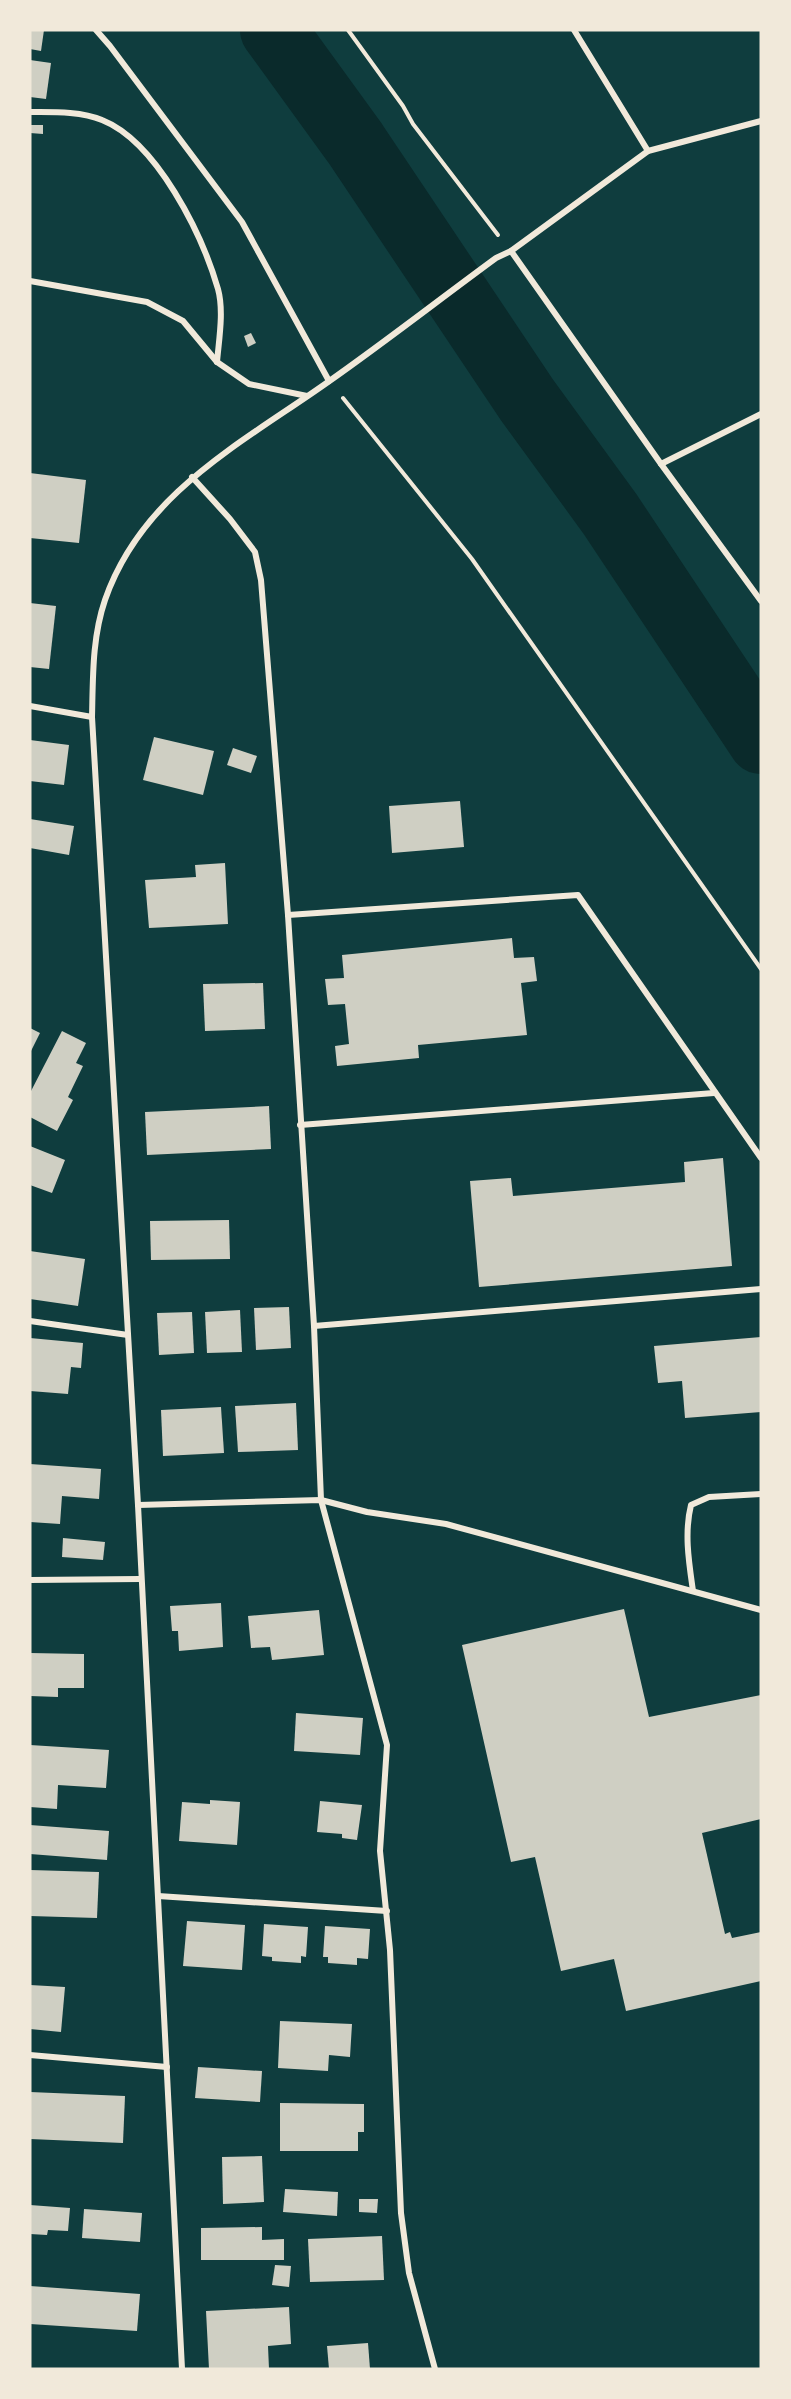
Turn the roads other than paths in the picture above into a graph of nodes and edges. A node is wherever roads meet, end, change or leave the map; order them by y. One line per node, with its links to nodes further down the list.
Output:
1 (96, 30): 9 (street)
2 (574, 30): 5 (street)
3 (30, 112): 8 (street)
4 (761, 121): 5 (street)
5 (648, 151): 6 (street)
6 (511, 251): 9 (street); 12 (street)
7 (30, 281): 8 (street)
8 (217, 362): 10 (street)
9 (329, 381): 10 (street)
10 (307, 396): 13 (street)
11 (761, 414): 12 (street)
12 (661, 464): 14 (street)
13 (192, 477): 16 (street); 17 (street)
14 (761, 601)
15 (30, 706): 16 (street)
16 (92, 717): 24 (street)
17 (288, 915): 18 (street); 19 (street)
18 (714, 1093): 19 (street); 20 (street)
19 (300, 1125): 23 (street)
20 (761, 1158)
21 (761, 1289): 23 (street)
22 (30, 1321): 24 (street)
23 (315, 1326): 26 (street)
24 (128, 1335): 27 (street)
25 (761, 1494): 30 (street)
26 (321, 1500): 27 (street); 30 (street); 33 (street)
27 (138, 1505): 28 (street)
28 (140, 1579): 29 (street); 32 (street)
29 (30, 1580)
30 (693, 1591): 31 (street)
31 (761, 1610)
32 (158, 1896): 33 (street); 35 (street)
33 (387, 1911): 37 (street)
34 (30, 2055): 35 (street)
35 (167, 2067): 36 (street)
36 (182, 2369)
37 (435, 2369)

